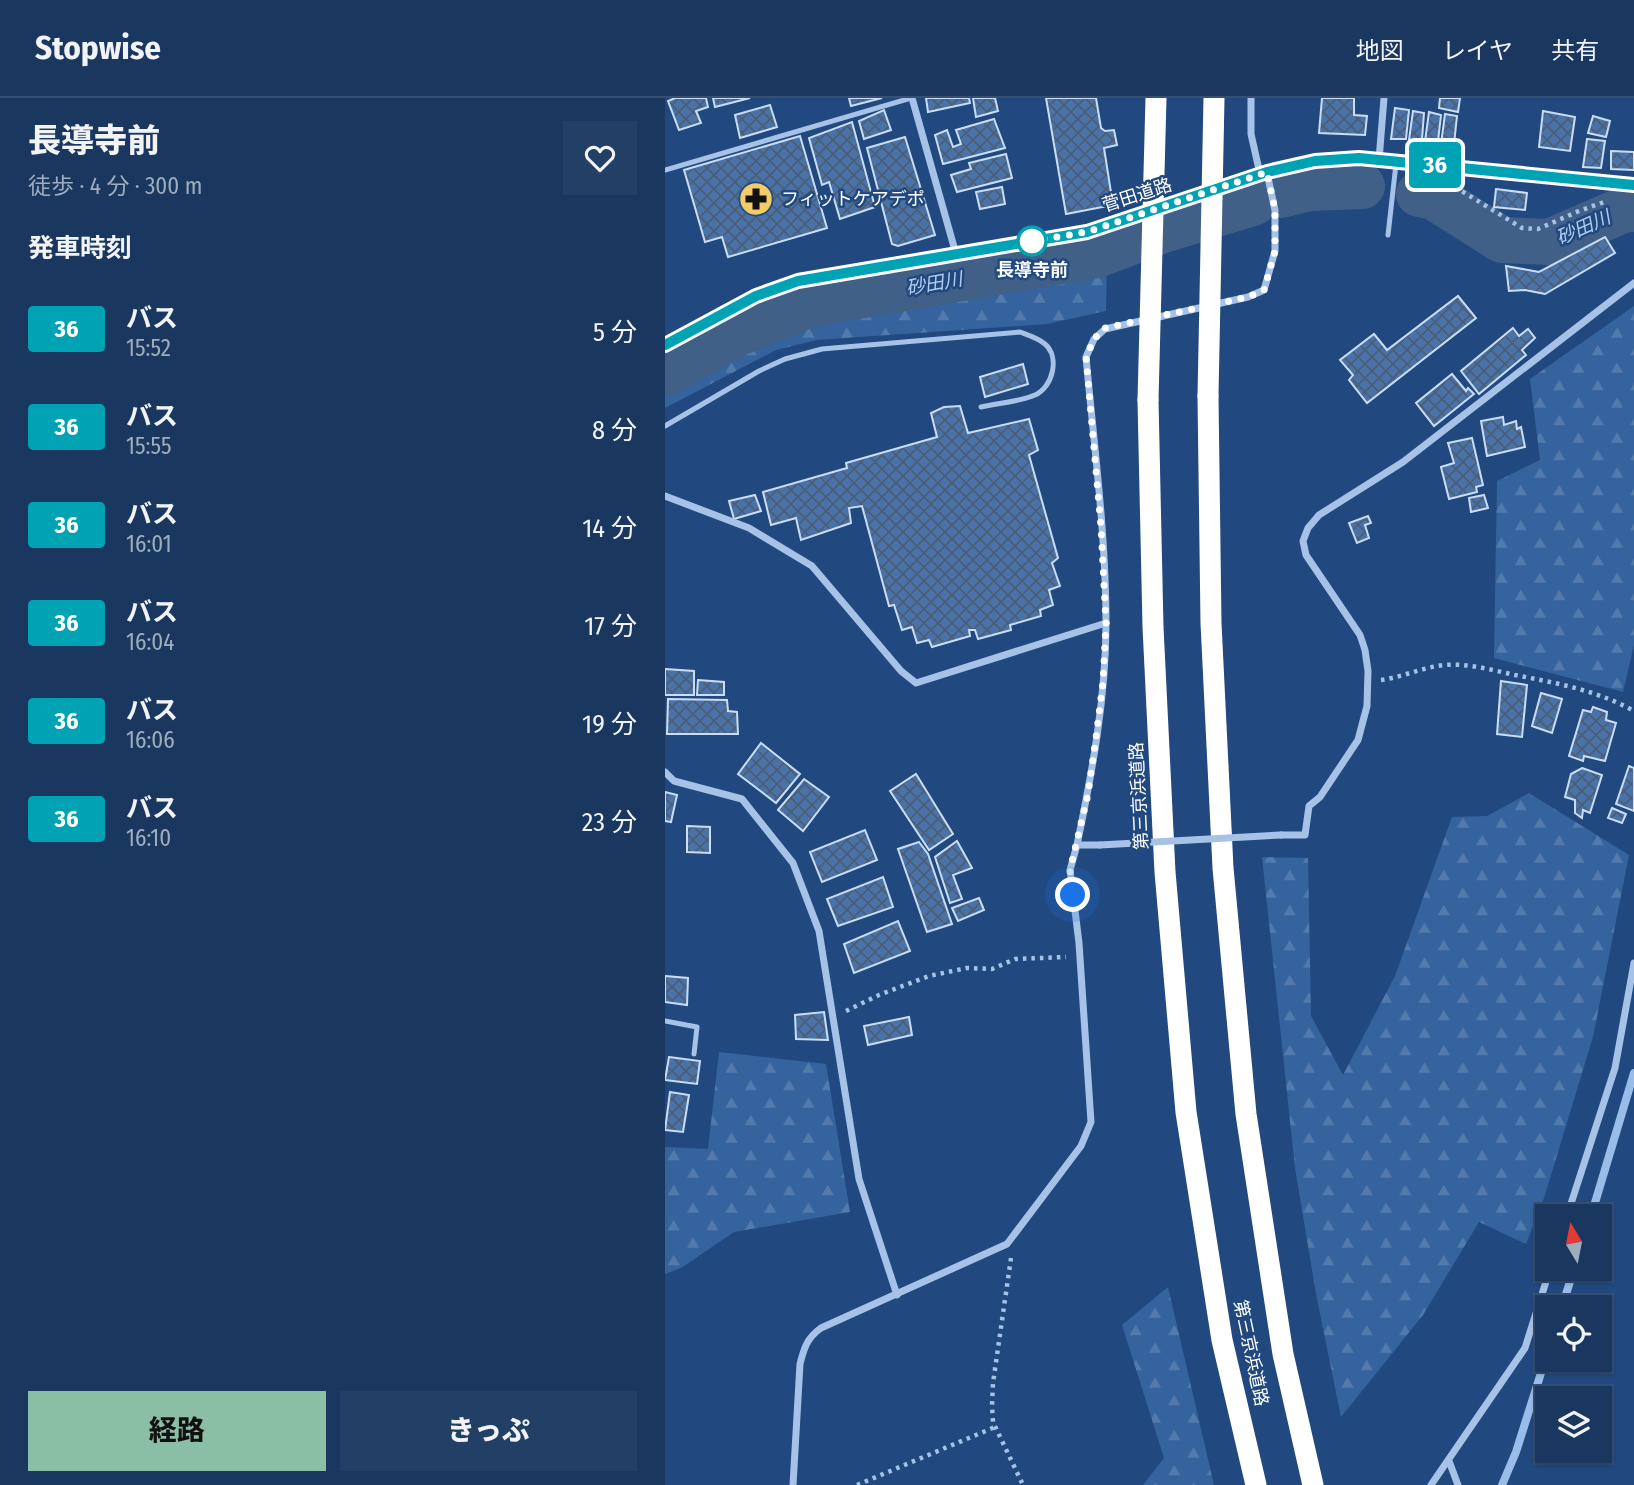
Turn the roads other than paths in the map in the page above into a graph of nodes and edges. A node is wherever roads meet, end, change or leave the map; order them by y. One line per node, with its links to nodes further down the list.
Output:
1 (911, 98): 8 (lane); 12 (street)
2 (1156, 98): 29 (highway, 第三京浜道路, bridge)
3 (1214, 98): 30 (highway, 第三京浜道路, bridge)
4 (1251, 98): 9 (street)
5 (1384, 98): 6 (street)
6 (1379, 160): 7 (street, 菅田道路); 9 (street, 菅田道路)
7 (1397, 161): 10 (street, 菅田道路); 11 (lane)
8 (665, 170)
9 (1264, 173): 12 (street, 菅田道路); 18 (street)
10 (1634, 185)
11 (1388, 235)
12 (956, 254): 14 (street, 菅田道路)
13 (1634, 283): 20 (street, bridge)
14 (665, 345)
15 (981, 407): 16 (lane)
16 (665, 426)
17 (665, 496): 18 (street)
18 (1106, 623): 20 (street)
19 (665, 772): 26 (street)
20 (1077, 845): 26 (street)
21 (1634, 963): 24 (street)
22 (665, 1021): 23 (lane)
23 (694, 1054)
24 (1571, 1204)
25 (1546, 1281): 27 (street)
26 (897, 1295): 28 (street)
27 (1449, 1461): 31 (street); 32 (street)
28 (793, 1485)
29 (1256, 1485)
30 (1313, 1485)
31 (1431, 1485)
32 (1458, 1485)

